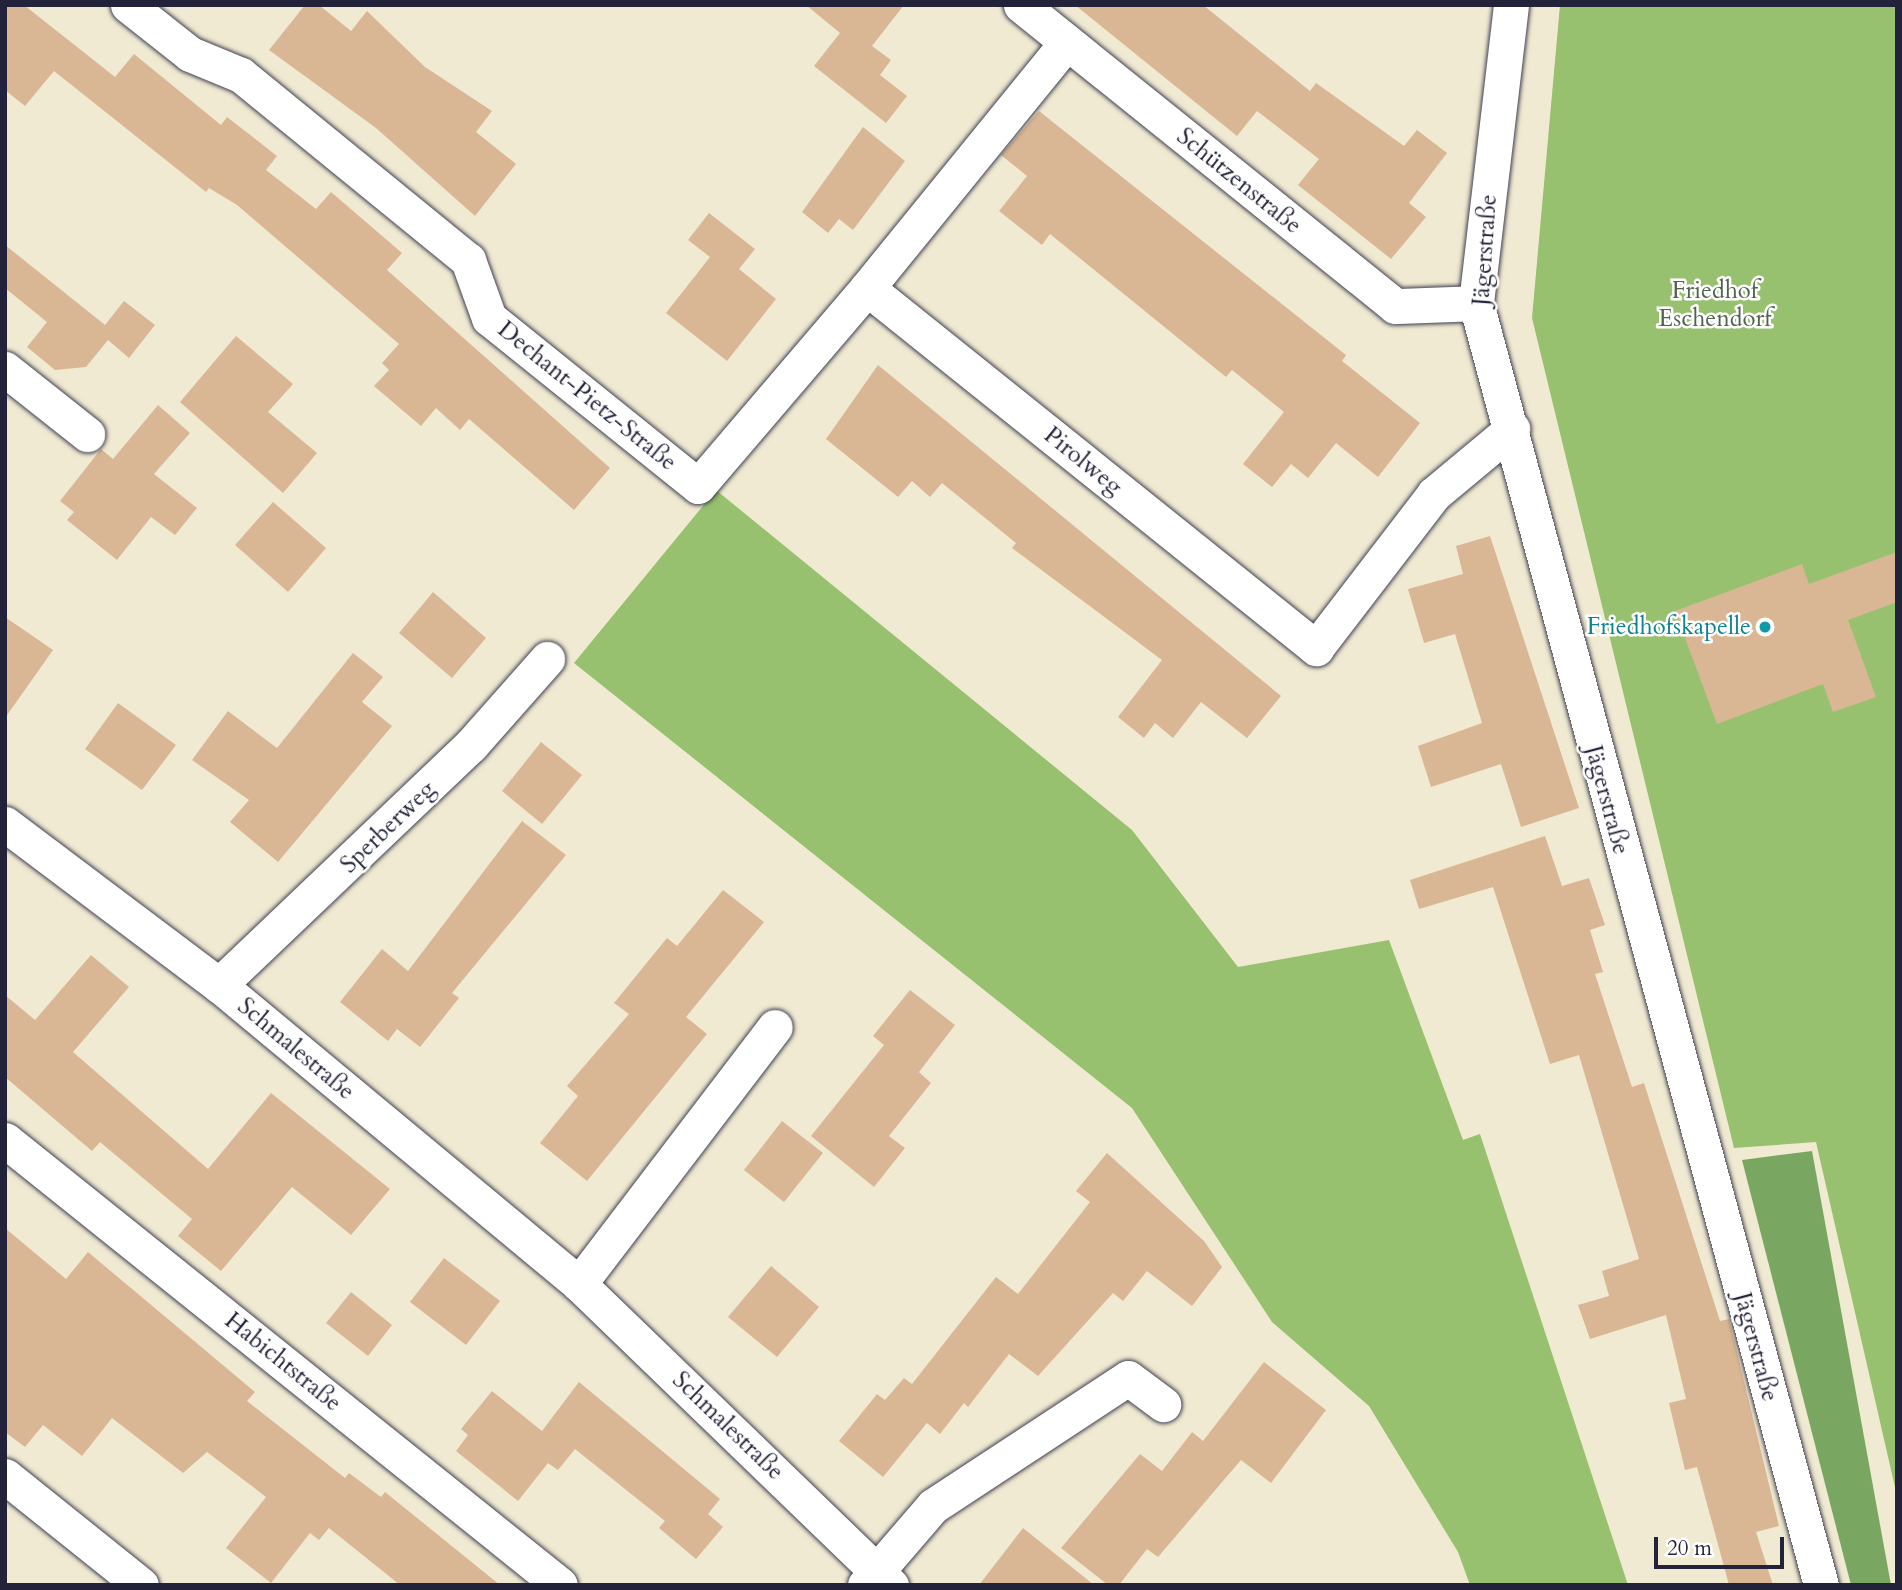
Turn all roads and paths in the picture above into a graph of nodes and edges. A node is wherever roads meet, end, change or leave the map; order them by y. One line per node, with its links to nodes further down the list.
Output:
1 (128, 5): 5 (street, Dechant-Pietz-Straße)
2 (1021, 5): 4 (street, Schützenstraße)
3 (1511, 5): 6 (street, Jägerstraße)
4 (1067, 42): 5 (street); 6 (street, Schützenstraße)
5 (867, 288): 8 (street, Pirolweg)
6 (1476, 303): 8 (street, Jägerstraße)
7 (5, 369): 9 (street)
8 (1512, 429): 21 (street, Jägerstraße)
9 (86, 434)
10 (547, 659): 12 (street, Sperberweg)
11 (5, 824): 12 (street, Schmalestraße)
12 (219, 985): 15 (street, Schmalestraße)
13 (775, 1027): 15 (street)
14 (5, 1140): 20 (street, Habichtstraße)
15 (579, 1284): 18 (street, Schmalestraße)
16 (1163, 1404): 18 (street, Schmalestraße)
17 (5, 1476): 19 (street)
18 (878, 1579)
19 (141, 1585)
20 (560, 1585)
21 (1821, 1585)

